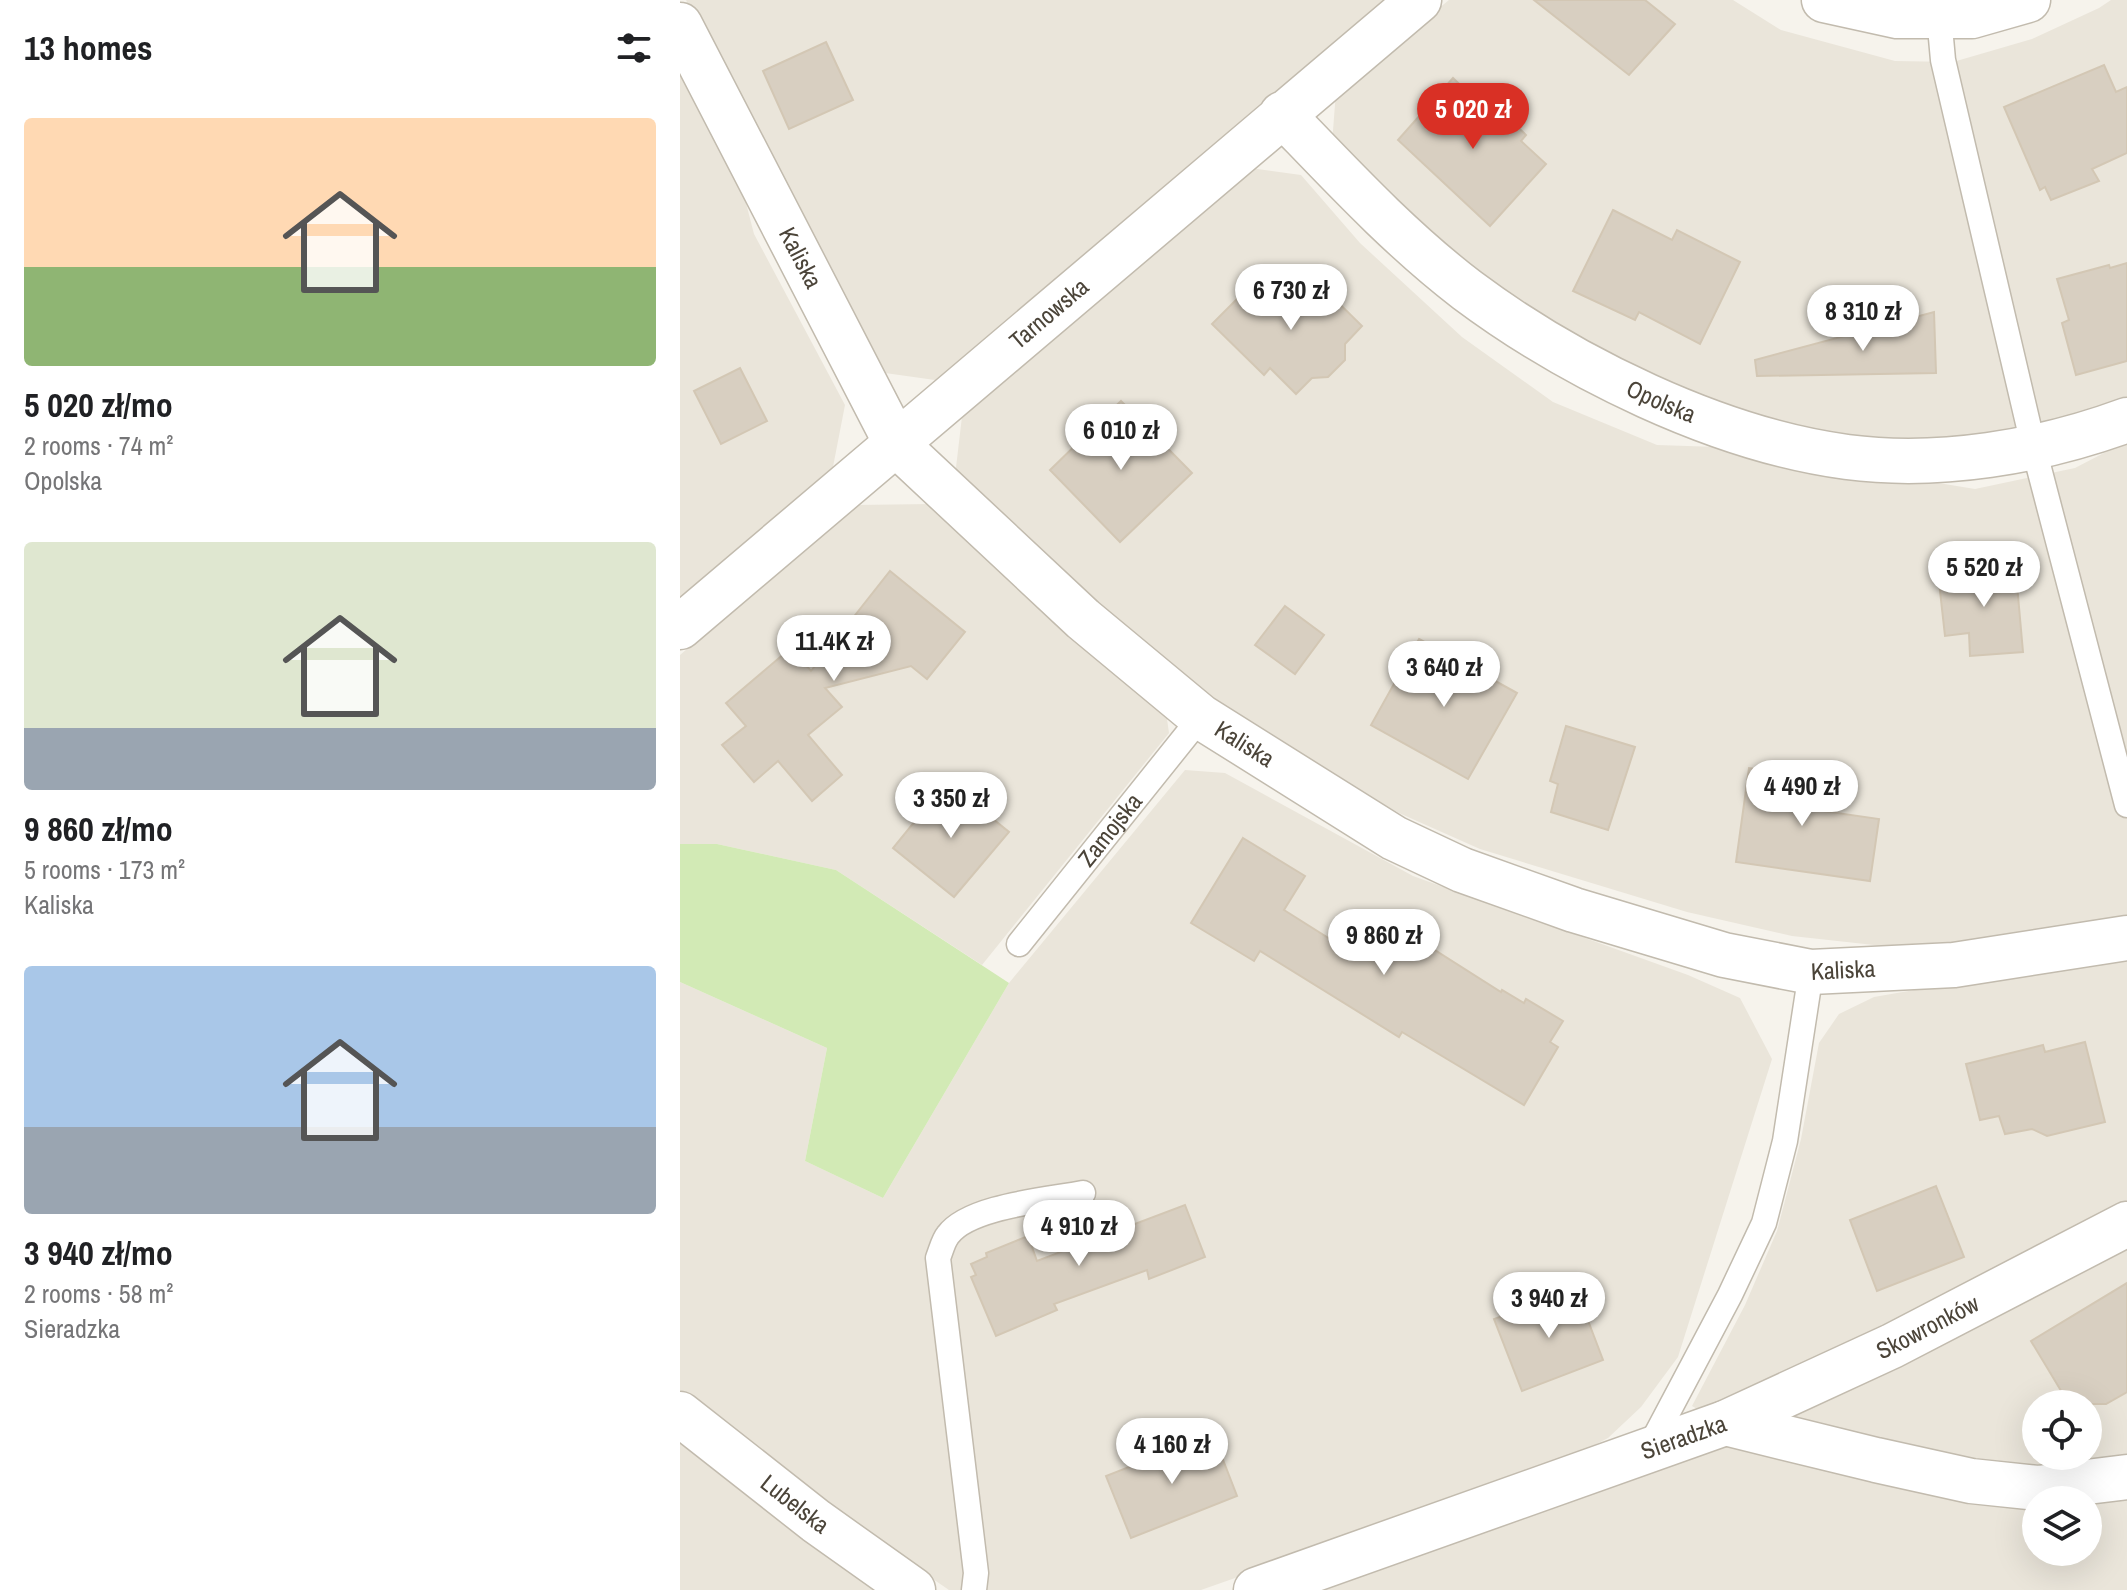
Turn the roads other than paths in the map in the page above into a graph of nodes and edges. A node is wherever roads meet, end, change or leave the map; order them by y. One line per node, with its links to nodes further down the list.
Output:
1 (1419, 0): 6 (street, Tarnowska)
2 (1824, 0): 4 (street)
3 (2028, 0): 4 (street)
4 (1939, 16): 9 (lane)
5 (680, 25): 8 (street, Kaliska)
6 (1282, 114): 8 (street, Tarnowska); 9 (street, Opolska)
7 (2127, 420): 9 (street, Opolska)
8 (897, 445): 10 (street, Tarnowska); 11 (street, Kaliska)
9 (2034, 449): 12 (lane)
10 (680, 627)
11 (1201, 717): 14 (lane, Zamojska); 15 (street, Kaliska)
12 (2127, 805)
13 (2127, 938): 15 (street, Kaliska)
14 (1019, 944)
15 (1811, 972): 20 (lane)
16 (1083, 1193): 23 (lane)
17 (2127, 1224): 19 (street, Skowronków)
18 (680, 1414): 22 (street, Lubelska)
19 (1725, 1423): 20 (street, Sieradzka); 21 (street, Sieradzka)
20 (1648, 1450): 24 (street, Sieradzka)
21 (2127, 1477)
22 (913, 1590)
23 (974, 1590)
24 (1256, 1590)

